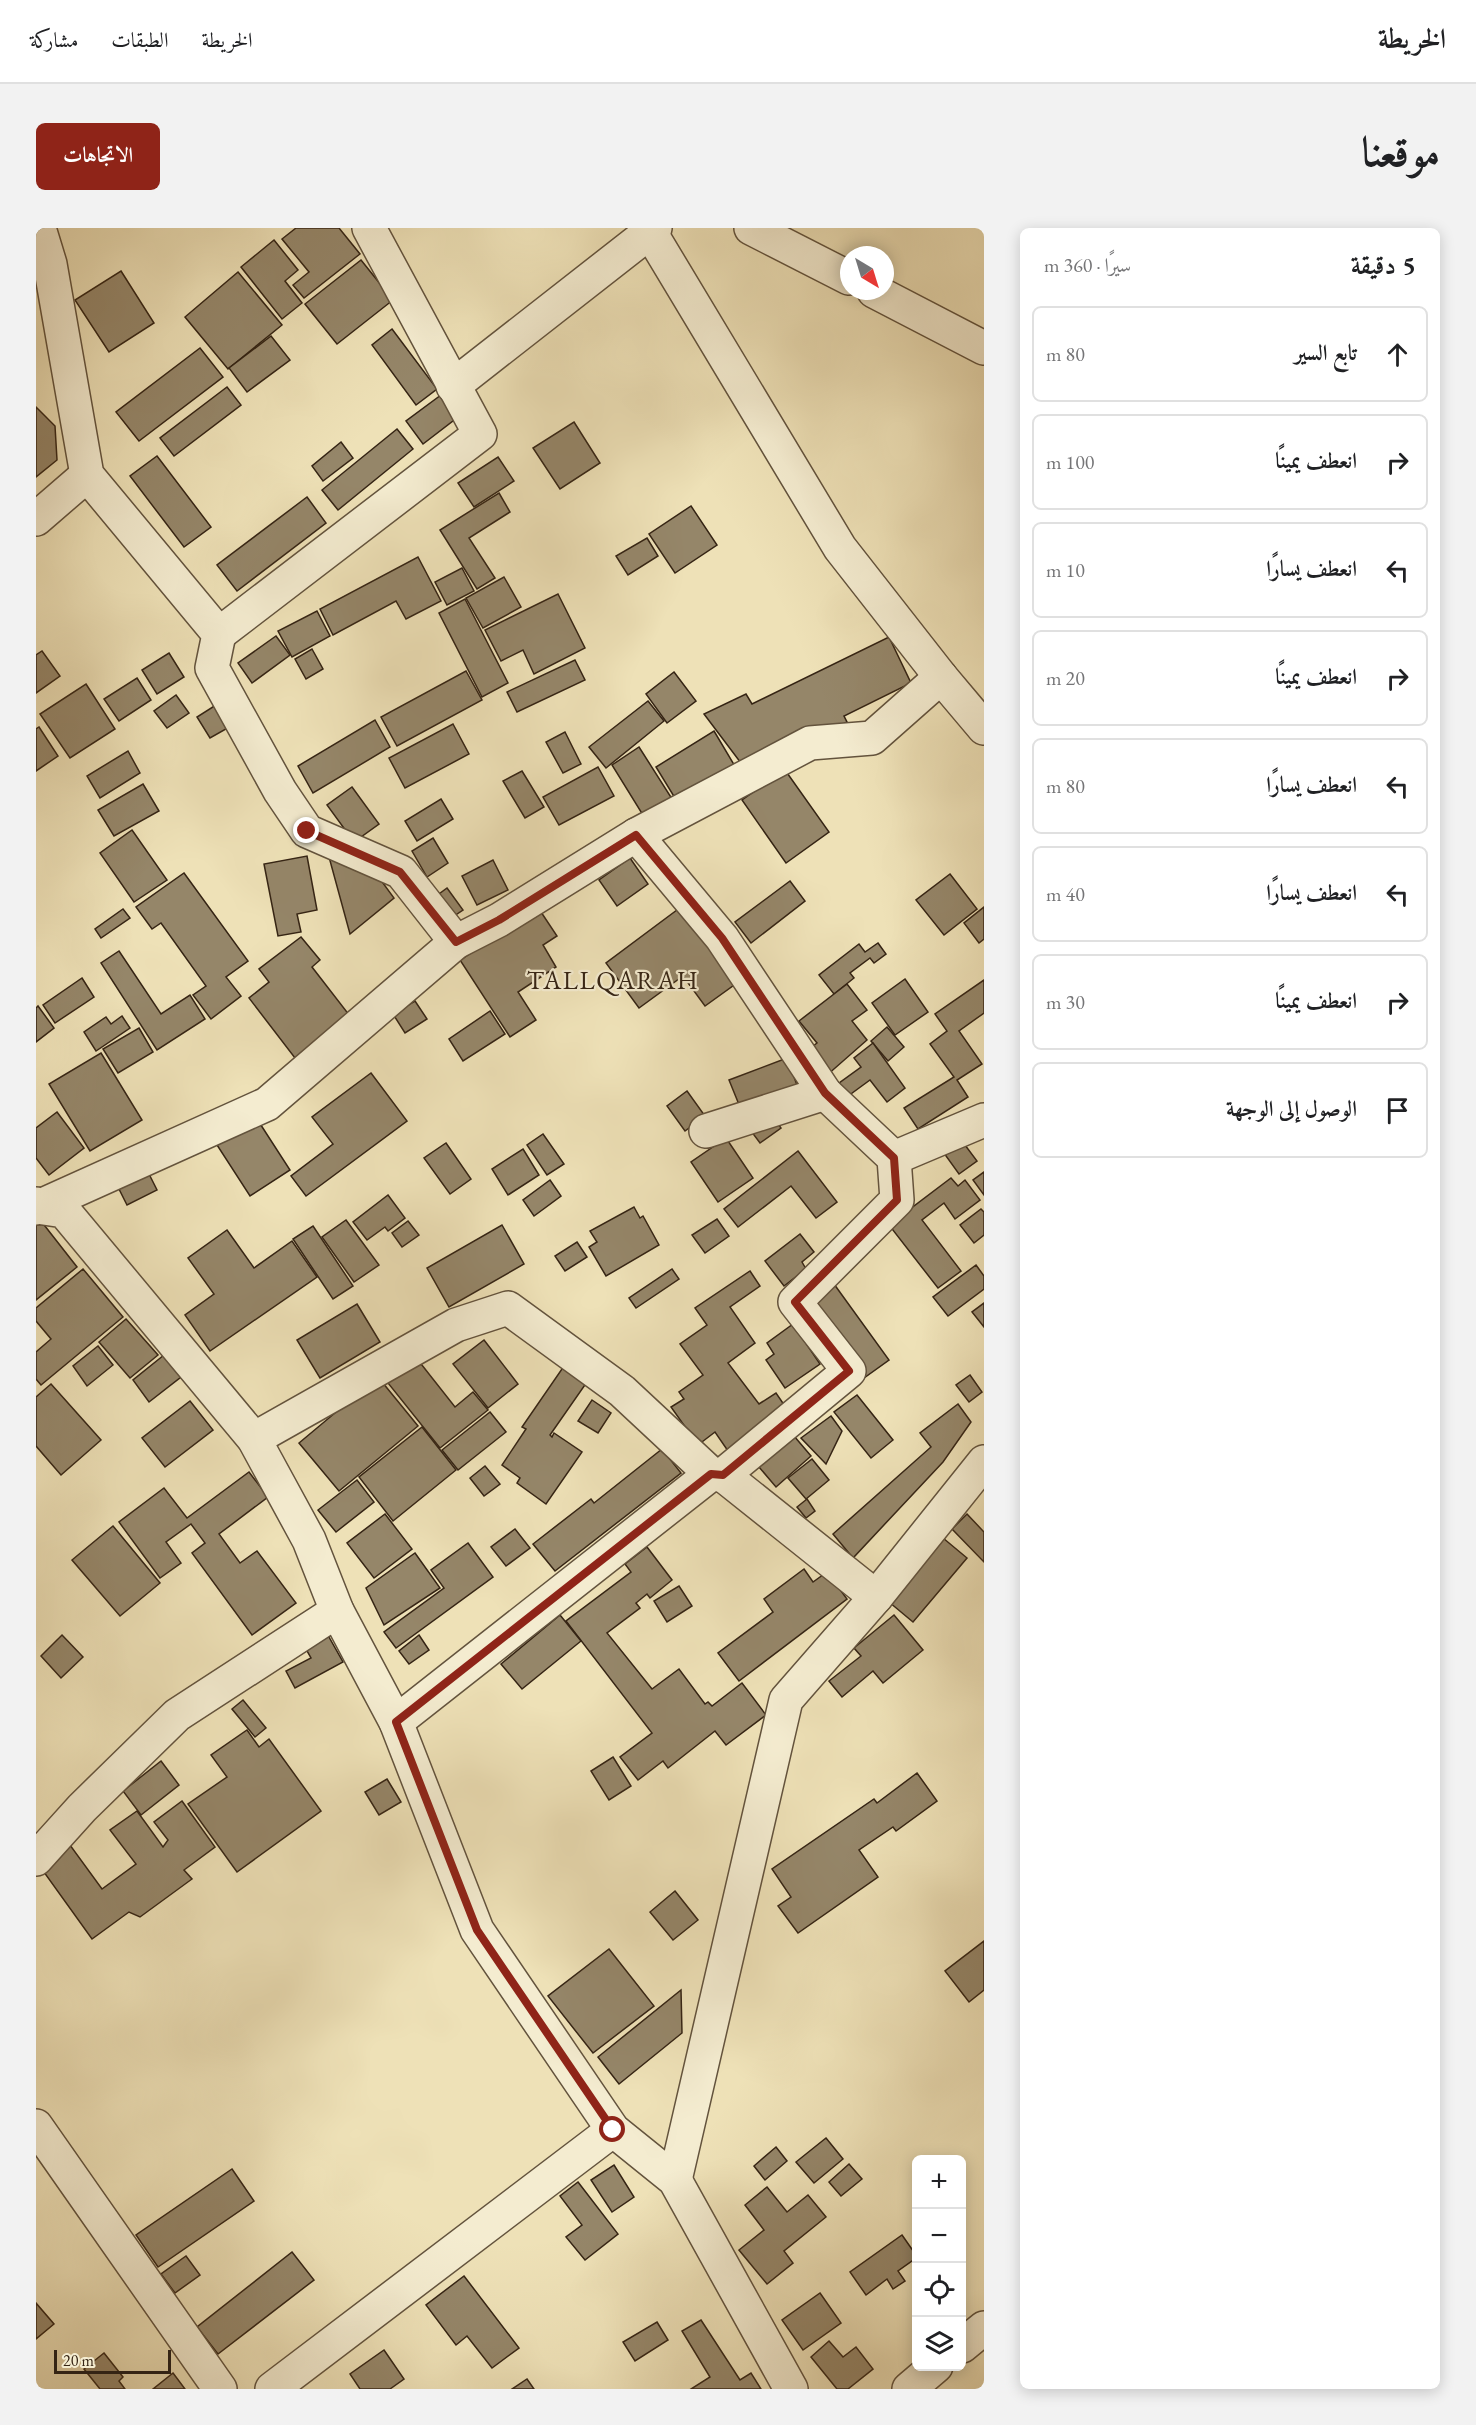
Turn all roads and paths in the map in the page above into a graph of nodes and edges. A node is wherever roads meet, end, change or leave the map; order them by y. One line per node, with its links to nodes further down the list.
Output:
1 (39, 228): 9 (street)
2 (369, 228): 8 (street)
3 (751, 228): 5 (street)
4 (652, 230): 8 (street); 12 (street)
5 (840, 273)
6 (891, 300): 7 (street)
7 (984, 348)
8 (453, 386): 11 (street)
9 (87, 475): 10 (street); 11 (street)
10 (36, 519)
11 (219, 634): 15 (street)
12 (941, 677): 13 (street); 14 (street)
13 (984, 728)
14 (636, 835): 15 (street); 16 (street)
15 (456, 942): 20 (street)
16 (825, 1093): 18 (street); 19 (street)
17 (984, 1120): 19 (street)
18 (706, 1131)
19 (894, 1158): 23 (street)
20 (37, 1206): 21 (street)
21 (254, 1439): 23 (street); 25 (street)
22 (983, 1467): 24 (street)
23 (717, 1474): 24 (street); 26 (street)
24 (876, 1597): 30 (street)
25 (337, 1611): 26 (street); 27 (street)
26 (396, 1722): 29 (street)
27 (36, 1859)
28 (36, 2126): 34 (street)
29 (613, 2130): 30 (street); 35 (street)
30 (675, 2180): 36 (street)
31 (984, 2328): 32 (street)
32 (966, 2343)
33 (931, 2371): 37 (street)
34 (220, 2389)
35 (272, 2389)
36 (790, 2389)
37 (909, 2389)

